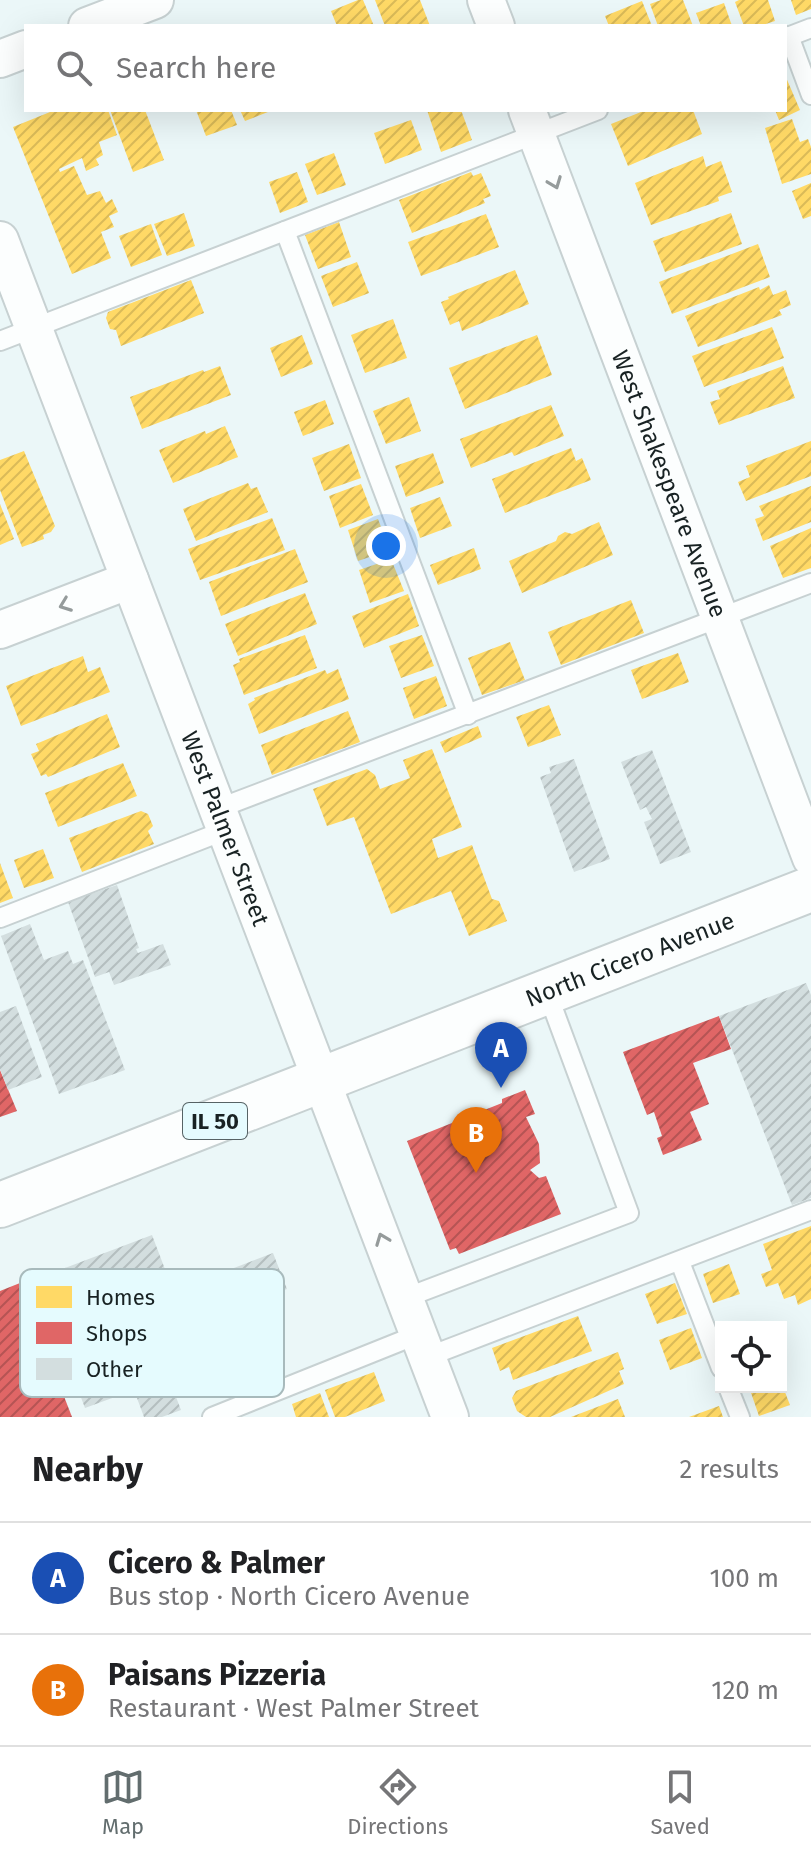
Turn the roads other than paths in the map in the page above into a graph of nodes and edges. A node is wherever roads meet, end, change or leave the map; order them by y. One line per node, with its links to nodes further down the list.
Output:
1 (155, 0): 3 (street)
2 (486, 0): 4 (street)
3 (92, 24)
4 (495, 24)
5 (811, 28): 6 (lane)
6 (787, 37): 9 (lane)
7 (24, 50): 8 (street)
8 (0, 59)
9 (811, 95)
10 (587, 112): 11 (lane)
11 (532, 122): 12 (lane); 18 (street, West Shakespeare Avenue, one-way to 18)
12 (285, 231): 14 (lane); 20 (lane)
13 (0, 240): 14 (street, West Palmer Street)
14 (34, 328): 15 (lane); 16 (street, West Palmer Street)
15 (0, 341)
16 (130, 580): 19 (street, one-way to 19); 21 (street, West Palmer Street)
17 (811, 583): 18 (lane)
18 (720, 618): 20 (lane); 22 (street, West Shakespeare Avenue)
19 (0, 630)
20 (468, 715): 21 (lane)
21 (222, 820): 24 (lane); 26 (street, West Palmer Street)
22 (811, 858)
23 (811, 889): 25 (main road, North Cicero Avenue / IL 50)
24 (0, 918)
25 (547, 992): 26 (main road, North Cicero Avenue / IL 50); 30 (lane)
26 (321, 1080): 27 (main road, North Cicero Avenue / IL 50); 30 (street, West Palmer Street, one-way to 26)
27 (0, 1205)
28 (811, 1210): 29 (lane)
29 (680, 1262): 31 (lane); 32 (lane)
30 (405, 1298): 31 (street, West Palmer Street)
31 (423, 1345): 33 (lane); 37 (street, West Palmer Street)
32 (715, 1352)
33 (284, 1392)
34 (730, 1393): 38 (lane)
35 (271, 1397): 36 (lane)
36 (212, 1417)
37 (450, 1417)
38 (740, 1417)

